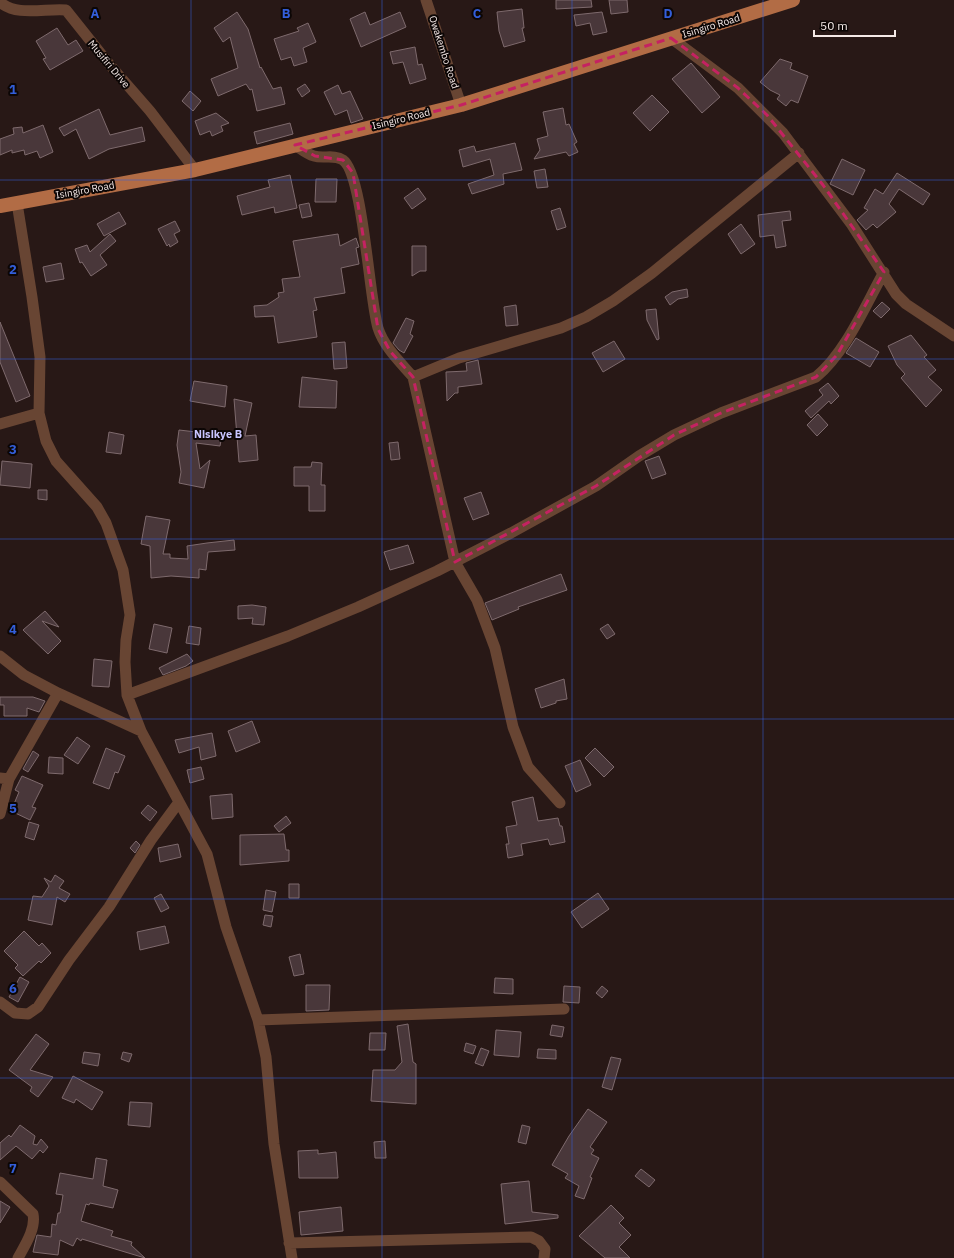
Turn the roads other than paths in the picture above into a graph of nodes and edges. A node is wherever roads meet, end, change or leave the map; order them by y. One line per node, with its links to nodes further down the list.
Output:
1 (426, 0): 5 (street, Owakembo Road)
2 (793, 0): 4 (main road, Isingiro Road)
3 (0, 2): 8 (street, Musifiri Drive)
4 (671, 38): 5 (main road, Isingiro Road); 7 (street)
5 (461, 105): 6 (main road, Isingiro Road)
6 (295, 145): 8 (main road, Isingiro Road); 13 (street)
7 (799, 153): 11 (street); 13 (street)
8 (196, 170): 9 (main road, Isingiro Road)
9 (17, 203): 10 (main road, Isingiro Road); 14 (street)
10 (0, 206)
11 (884, 272): 12 (street); 16 (street)
12 (954, 336)
13 (413, 377): 16 (street)
14 (39, 413): 15 (street); 19 (street)
15 (0, 424)
16 (455, 562): 19 (street); 23 (street)
17 (0, 656): 18 (street)
18 (58, 693): 20 (street); 21 (street)
19 (128, 695): 20 (street)
20 (141, 731): 22 (street)
21 (4, 779): 24 (street)
22 (180, 802): 25 (street); 27 (street)
23 (560, 803)
24 (0, 814)
25 (0, 1002)
26 (564, 1009): 27 (street)
27 (258, 1020): 29 (street)
28 (0, 1182): 30 (street)
29 (289, 1243): 31 (street); 32 (street)
30 (18, 1258)
31 (292, 1258)
32 (544, 1258)

